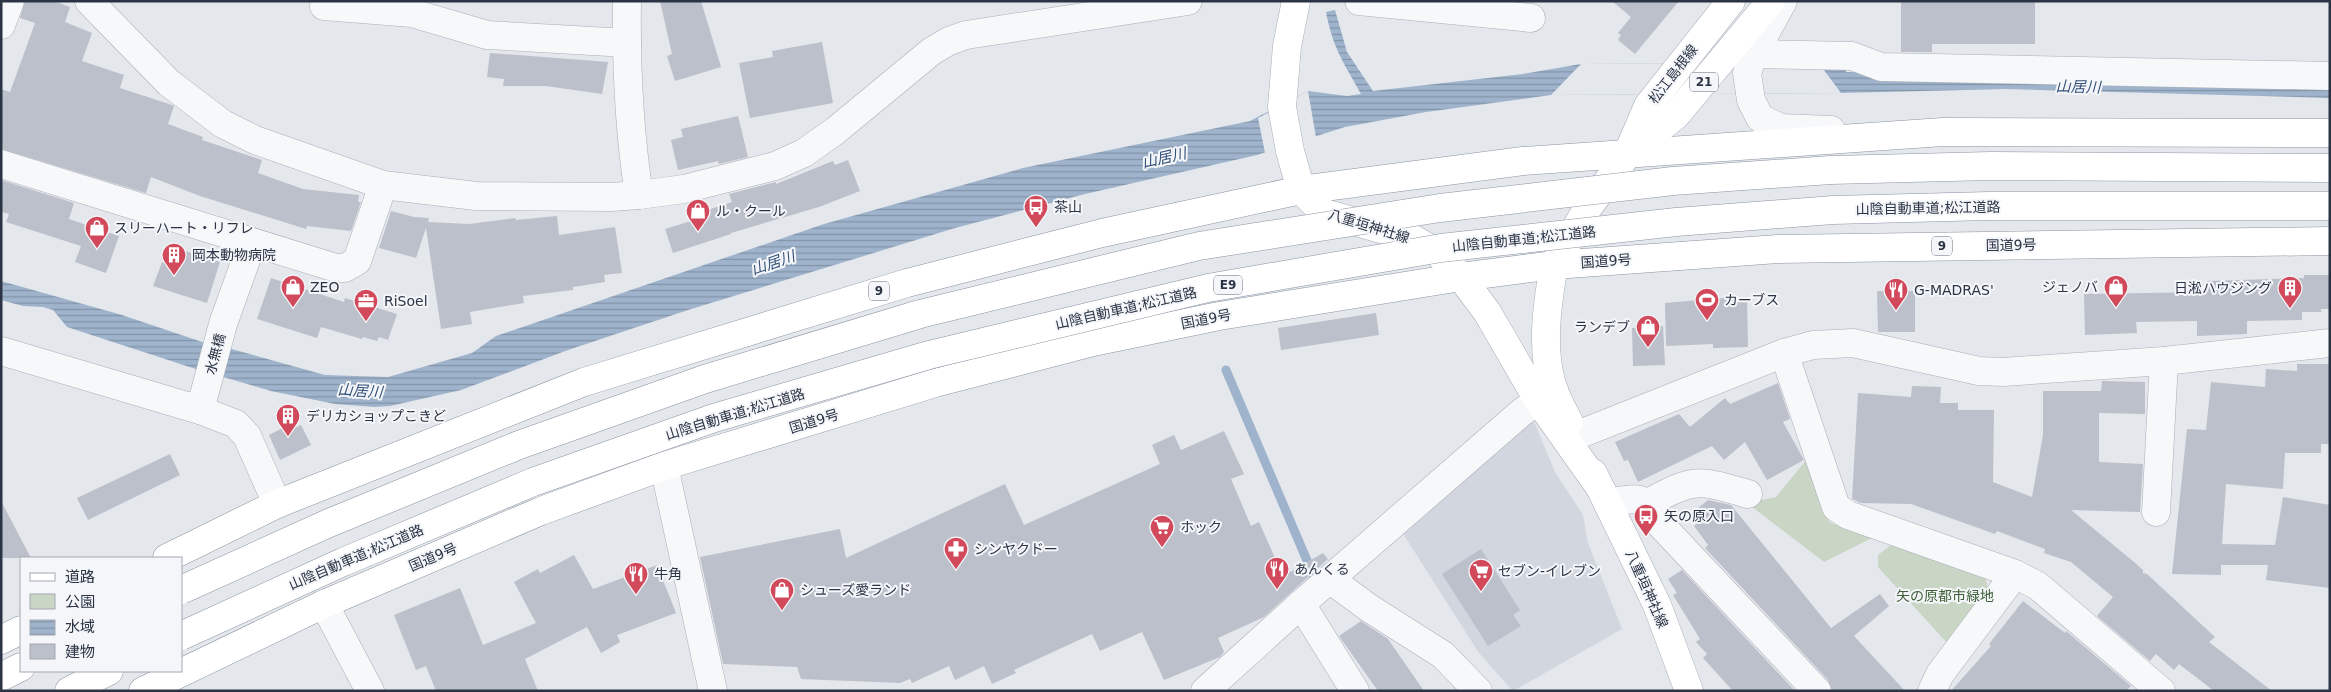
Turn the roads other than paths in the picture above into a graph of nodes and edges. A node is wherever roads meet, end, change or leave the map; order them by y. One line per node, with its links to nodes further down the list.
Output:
1 (10, 1): 12 (street)
2 (89, 1): 21 (street)
3 (627, 1): 13 (street)
4 (1188, 1): 23 (street)
5 (1296, 1): 22 (main road)
6 (1359, 1): 11 (street)
7 (1731, 1): 18 (main road, 松江島根線 / 21)
8 (1771, 1): 18 (main road, 松江島根線 / 21)
9 (1783, 1): 14 (street)
10 (324, 6): 13 (street)
11 (1530, 18)
12 (1, 26)
13 (627, 43): 23 (street)
14 (1754, 54): 15 (street); 16 (street)
15 (2330, 76)
16 (1943, 132): 17 (main road, 9); 18 (main road, 9)
17 (2330, 133)
18 (1627, 154): 22 (main road, 9); 27 (main road, 松江島根線 / 21)
19 (1, 164): 26 (street)
20 (2330, 168): 45 (main road, bridge)
21 (383, 185): 23 (street); 26 (street)
22 (1300, 190): 28 (main road, 八重垣神社線); 40 (main road, 9)
23 (638, 195)
24 (2330, 206): 49 (main road, 山陰自動車道;松江道路 / E9, bridge)
25 (2330, 241): 27 (main road, 国道9号 / 9)
26 (252, 243): 34 (street, 水無橋)
27 (1554, 265): 28 (main road, 国道9号); 33 (main road, 八重垣神社線)
28 (1461, 277): 33 (main road, 八重垣神社線); 36 (main road, 国道9号)
29 (2330, 343): 32 (street)
30 (1, 351): 34 (street)
31 (1784, 353): 32 (street); 35 (street); 43 (street)
32 (2164, 361): 41 (street)
33 (1546, 395): 35 (main road, 八重垣神社線); 38 (main road, 八重垣神社線); 44 (street)
34 (200, 410): 40 (street)
35 (1576, 436): 38 (main road, 八重垣神社線)
36 (664, 466): 46 (main road, 国道9号); 58 (street)
37 (1748, 494): 39 (street)
38 (1604, 496): 39 (street); 62 (main road, 八重垣神社線)
39 (1648, 503): 63 (street)
40 (277, 504): 42 (main road, 9)
41 (2156, 512)
42 (169, 557)
43 (2015, 574): 54 (street); 64 (street)
44 (1331, 580): 47 (street); 61 (street)
45 (182, 590)
46 (324, 604): 56 (main road, 国道9号); 57 (street)
47 (1300, 604): 59 (street); 60 (street)
48 (20, 630): 50 (main road)
49 (182, 636)
50 (1, 640)
51 (20, 668): 53 (main road)
52 (106, 672): 55 (main road)
53 (1, 677)
54 (2159, 690)
55 (69, 691)
56 (143, 691)
57 (370, 691)
58 (713, 691)
59 (1205, 691)
60 (1356, 691)
61 (1478, 691)
62 (1688, 691)
63 (1817, 691)
64 (1932, 691)

